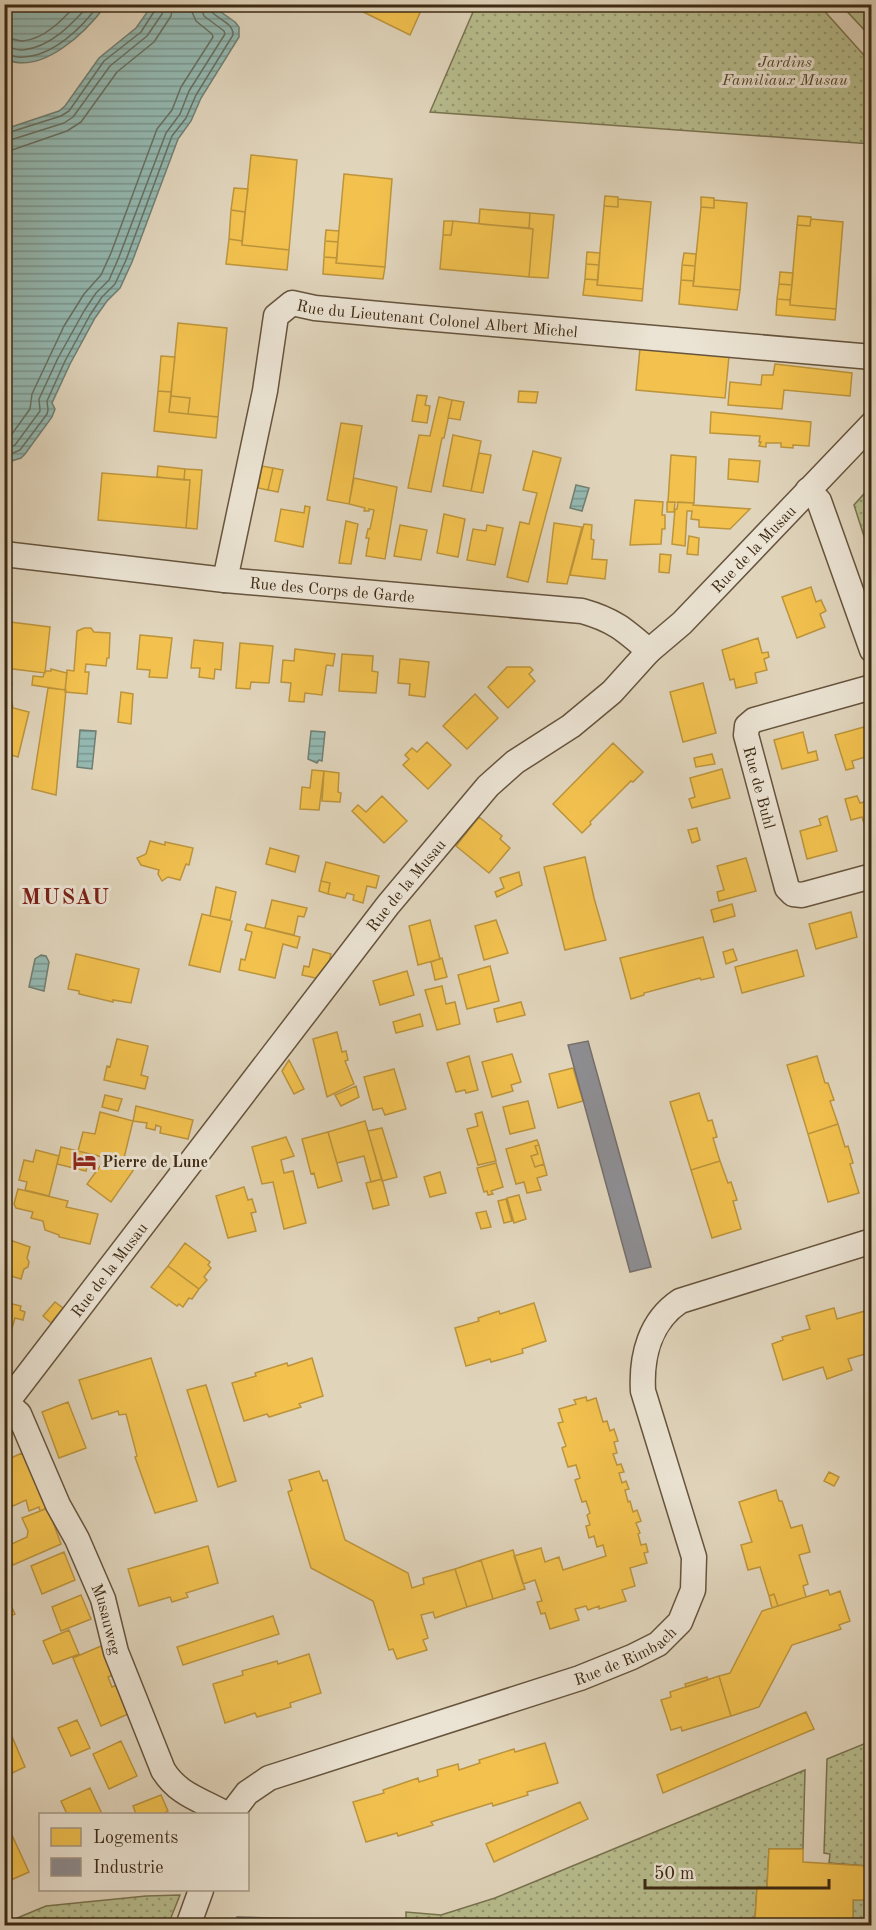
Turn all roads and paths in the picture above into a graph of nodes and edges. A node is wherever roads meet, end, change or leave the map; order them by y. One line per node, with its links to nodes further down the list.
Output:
1 (872, 357): 5 (street, Rue du Lieutenant Colonel Albert Michel)
2 (872, 424): 3 (street, Rue de la Musau)
3 (808, 490): 6 (street); 7 (street, Rue de la Musau)
4 (4, 554): 5 (street, Rue des Corps de Garde)
5 (225, 580): 7 (street, Rue des Corps de Garde)
6 (872, 650)
7 (649, 651): 11 (street, Rue de la Musau)
8 (872, 687): 9 (street, Rue de Buhl)
9 (872, 876)
10 (872, 1241): 13 (street, Rue de Rimbach)
11 (6, 1404): 12 (street, Musauweg)
12 (222, 1813)
13 (232, 1813)
14 (201, 1891): 15 (street)
15 (188, 1926)

